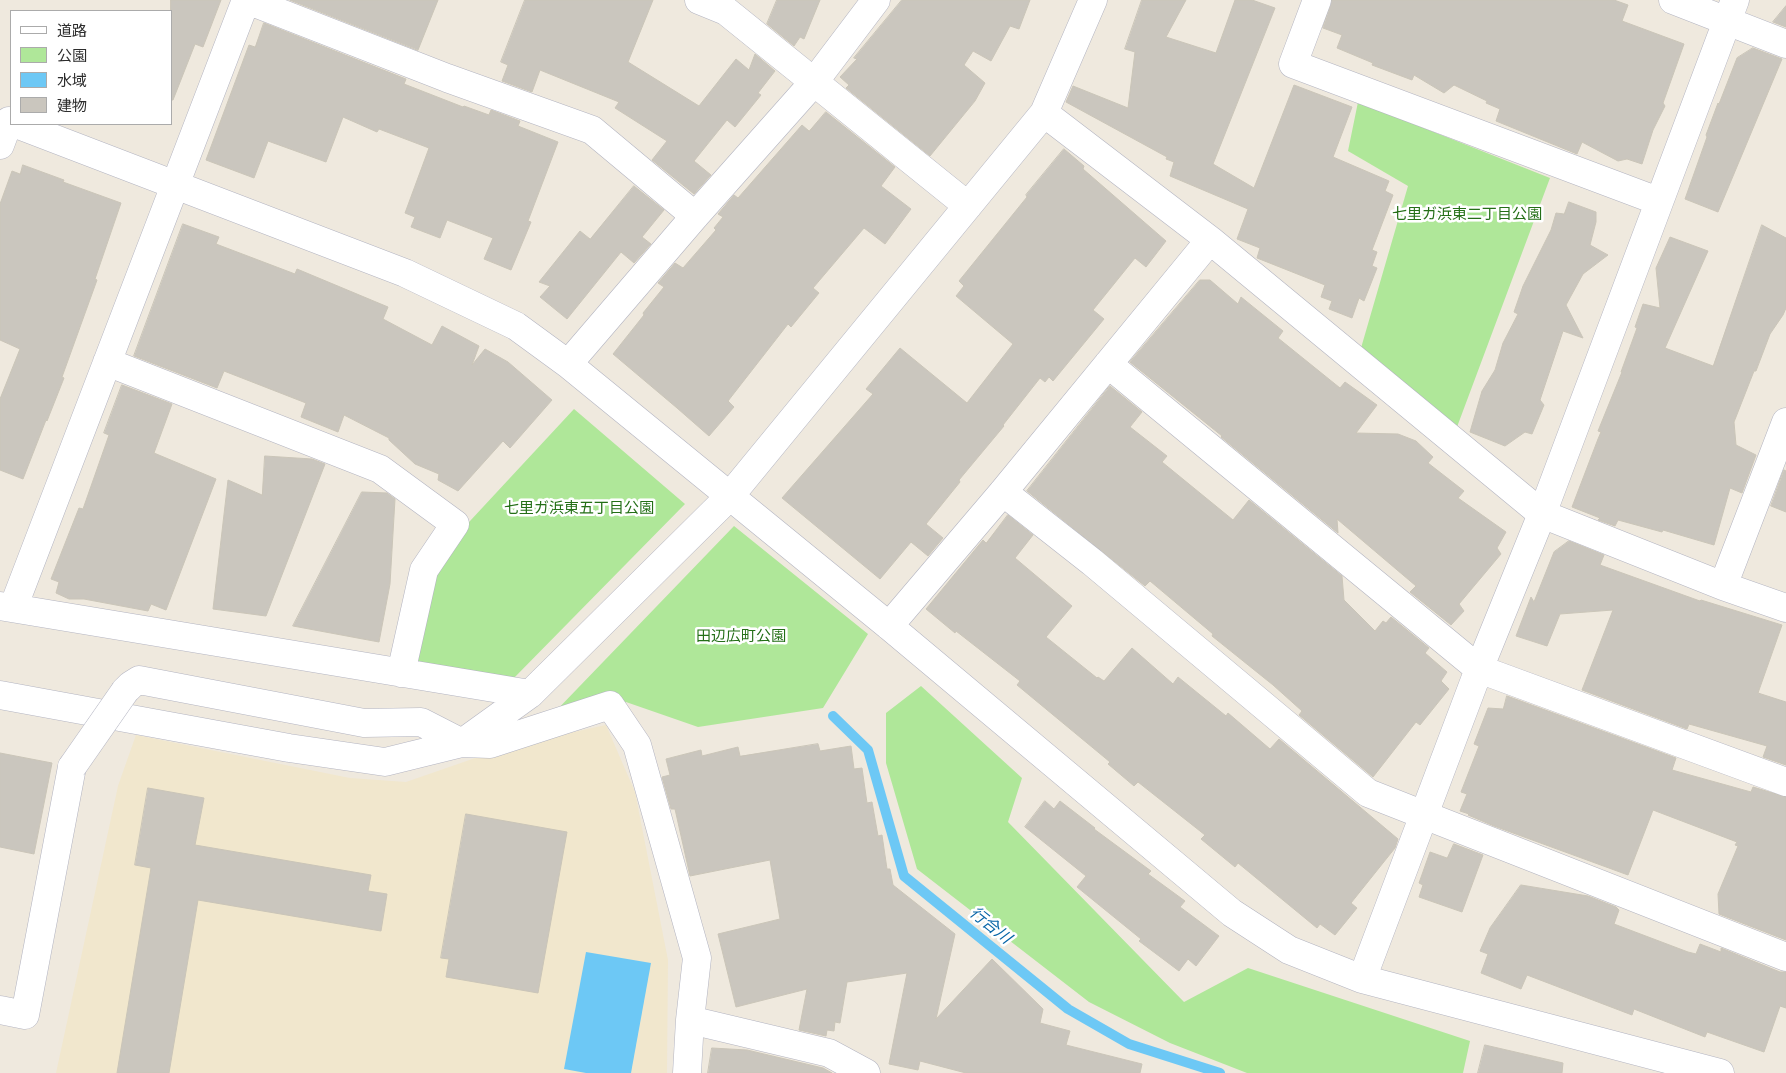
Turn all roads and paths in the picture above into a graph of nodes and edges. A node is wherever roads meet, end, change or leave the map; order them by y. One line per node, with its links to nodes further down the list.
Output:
1 (247, 0): 12 (street); 15 (street)
2 (699, 0): 9 (street)
3 (876, 0): 9 (street)
4 (1093, 0): 10 (street)
5 (1317, 0): 13 (street)
6 (1673, 0): 7 (street)
7 (1731, 10): 8 (street); 13 (street)
8 (1786, 44)
9 (814, 82): 14 (street); 15 (street)
10 (1044, 113): 14 (street); 16 (street)
11 (7, 126): 12 (street)
12 (175, 185): 17 (street); 18 (street)
13 (1658, 201): 23 (street)
14 (968, 206): 22 (street)
15 (695, 216): 18 (street)
16 (1210, 240): 19 (street); 23 (street)
17 (107, 362): 25 (street); 29 (street)
18 (568, 364): 22 (street)
19 (1108, 364): 21 (street); 28 (street)
20 (1786, 422): 24 (street)
21 (1003, 492): 27 (street); 34 (street)
22 (728, 497): 27 (street); 30 (street)
23 (1542, 514): 24 (street); 28 (street)
24 (1724, 586): 26 (street)
25 (6, 607): 29 (street)
26 (1786, 608)
27 (889, 626): 36 (street)
28 (1478, 669): 33 (street); 34 (street)
29 (401, 673): 30 (street)
30 (530, 694): 32 (street)
31 (0, 695): 32 (street)
32 (462, 743): 37 (street, bridge); 38 (street)
33 (1786, 782)
34 (1424, 816): 35 (street); 36 (street)
35 (1786, 956)
36 (1362, 980): 41 (street)
37 (0, 1010)
38 (690, 1020): 39 (street); 40 (street)
39 (687, 1073)
40 (866, 1073)
41 (1720, 1073)

